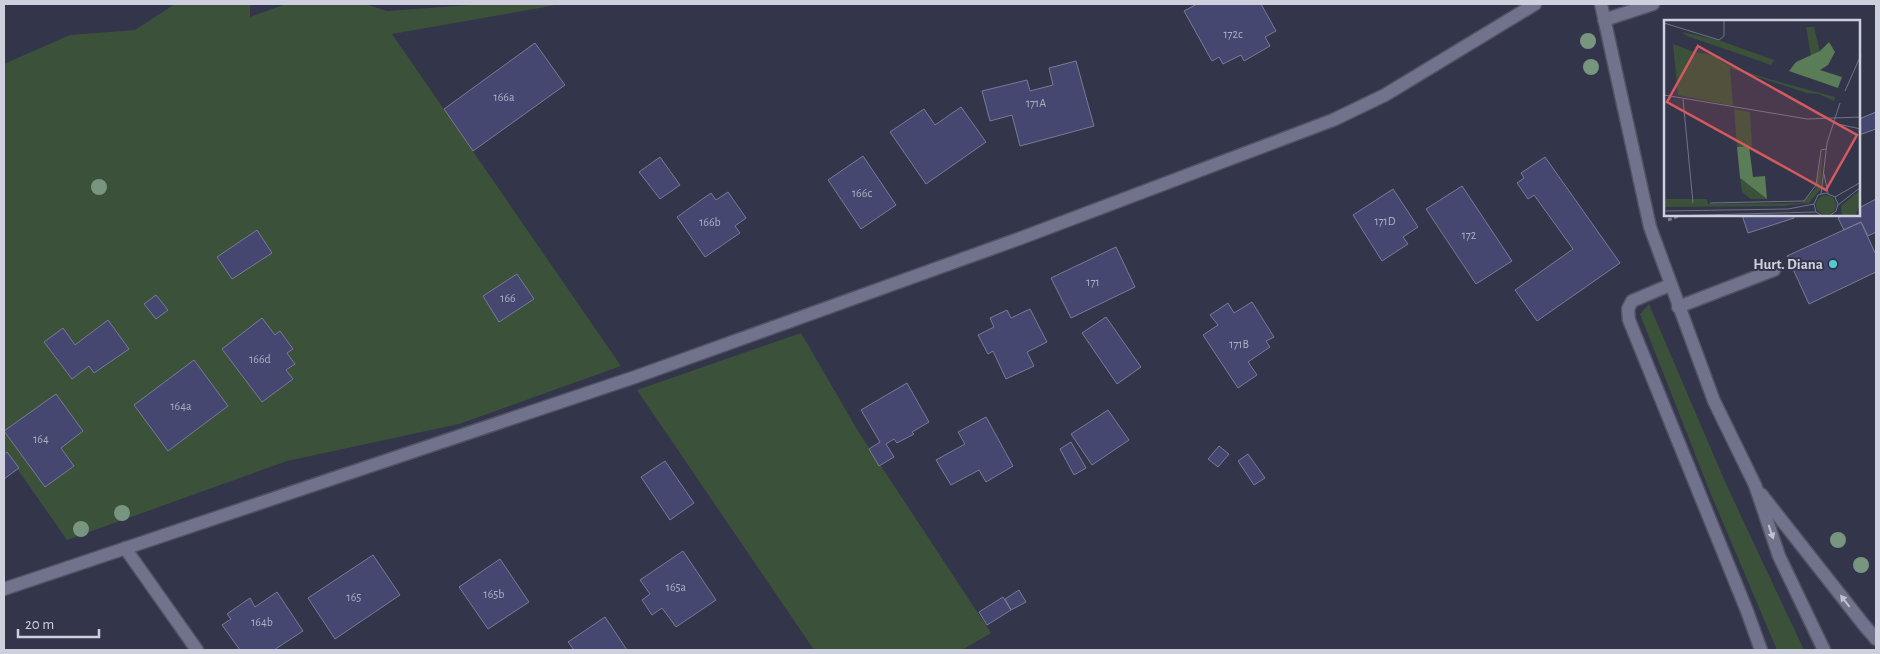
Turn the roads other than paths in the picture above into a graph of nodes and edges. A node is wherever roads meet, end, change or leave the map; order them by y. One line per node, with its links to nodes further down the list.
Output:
1 (1536, 4): 9 (street)
2 (1602, 4): 4 (street)
3 (1653, 4): 4 (street)
4 (1604, 20): 6 (street)
5 (1774, 270): 7 (street)
6 (1670, 285): 7 (street); 13 (street)
7 (1678, 306): 8 (street)
8 (1755, 486): 11 (street, one-way to 8); 14 (street, one-way to 14)
9 (125, 548): 10 (street); 12 (street)
10 (4, 589)
11 (1876, 639)
12 (197, 650)
13 (1761, 650)
14 (1824, 650)

